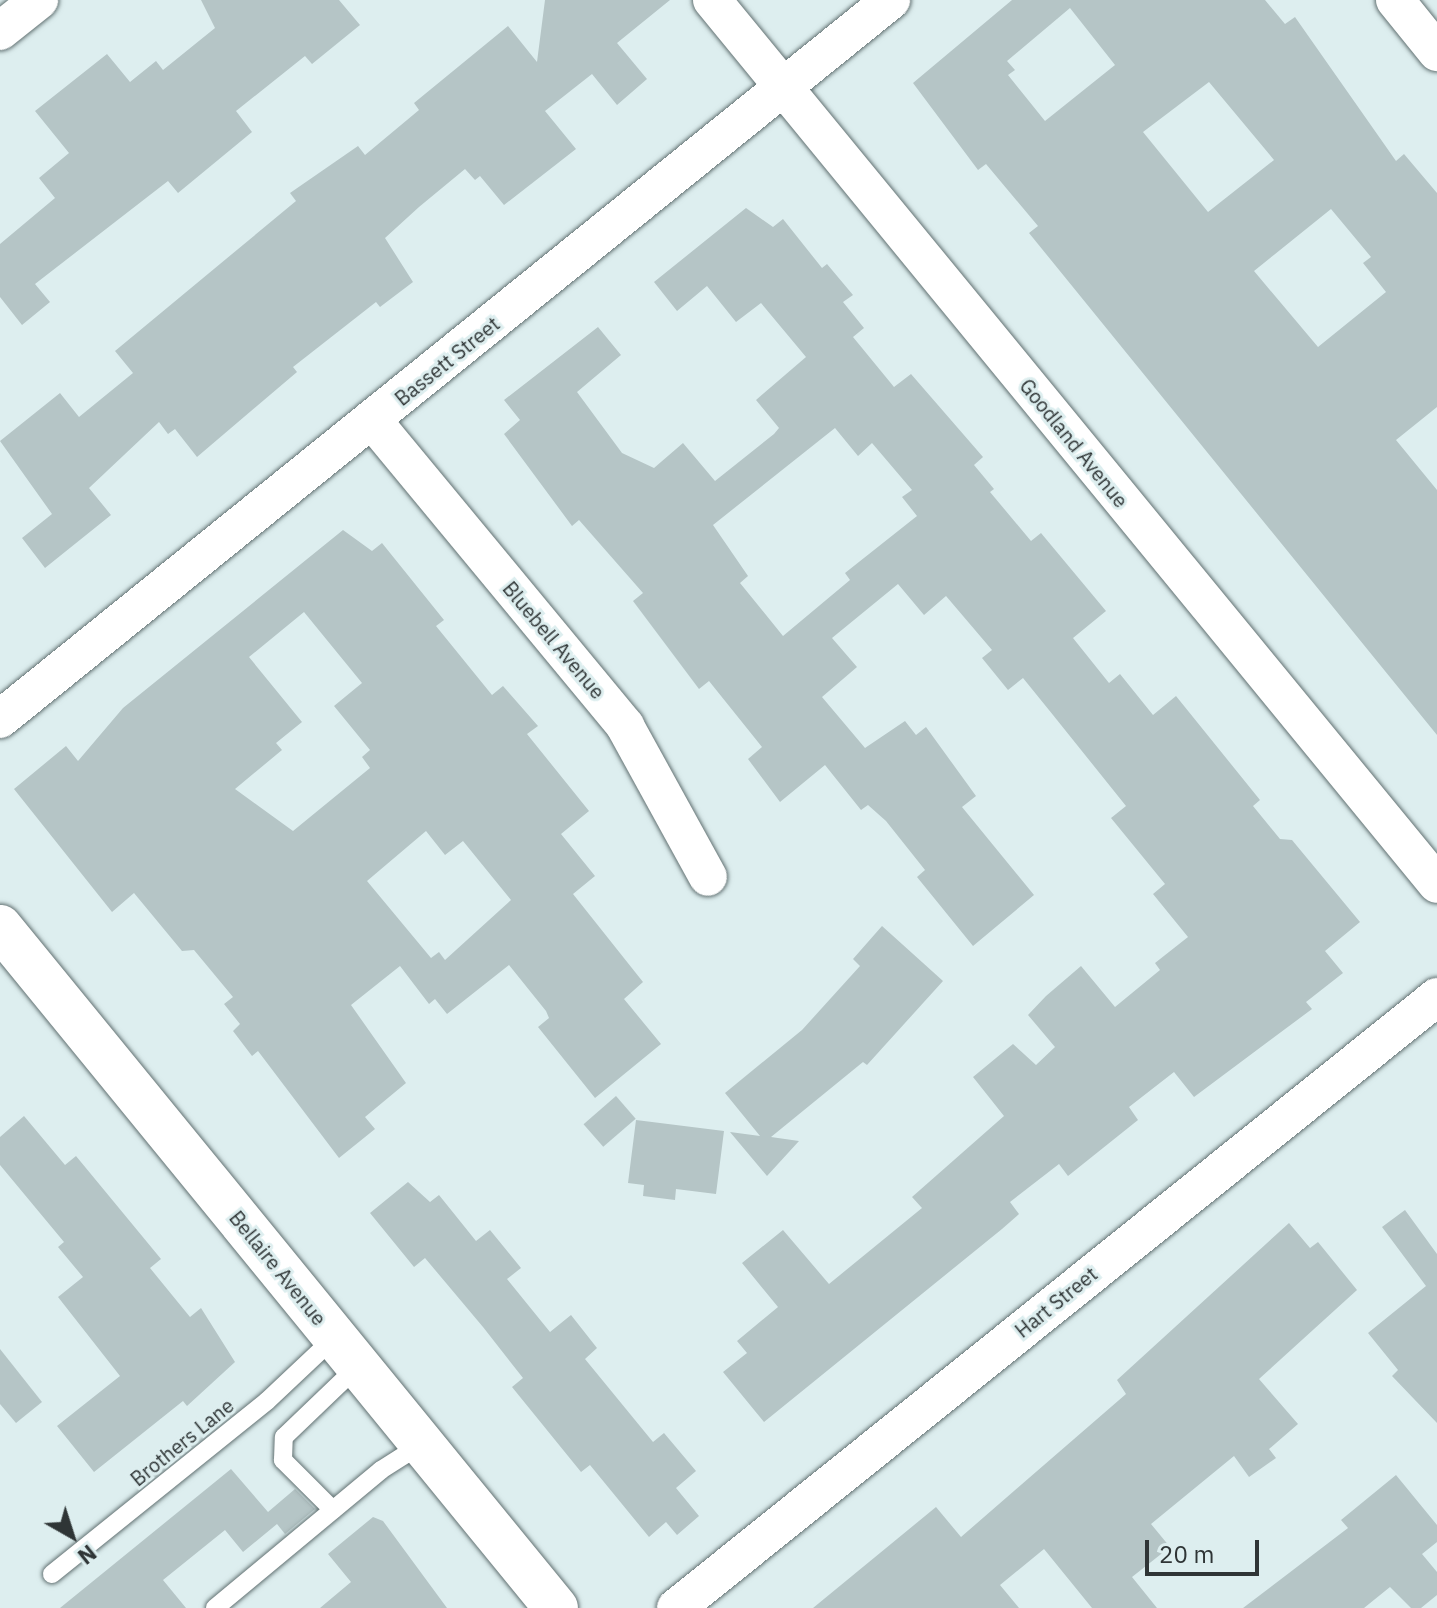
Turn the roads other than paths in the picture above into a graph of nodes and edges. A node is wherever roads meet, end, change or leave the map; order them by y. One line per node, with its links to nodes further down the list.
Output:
1 (39, 0): 5 (street)
2 (712, 0): 7 (street, Goodland Avenue)
3 (891, 0): 7 (street, Bassett Street)
4 (1395, 0): 6 (street)
5 (0, 31)
6 (1437, 52)
7 (782, 89): 8 (street, Bassett Street); 11 (street, Goodland Avenue)
8 (373, 421): 9 (street, Bassett Street); 10 (street, Bluebell Avenue)
9 (0, 719)
10 (708, 877)
11 (1437, 884)
12 (0, 927): 14 (street, Bellaire Avenue)
13 (1437, 997): 20 (street, Hart Street)
14 (346, 1352): 15 (street, Bellaire Avenue); 16 (lane); 17 (lane, Brothers Lane)
15 (422, 1444): 16 (lane); 19 (street, Bellaire Avenue)
16 (333, 1510): 18 (lane)
17 (52, 1574)
18 (215, 1608)
19 (556, 1608)
20 (676, 1608)

